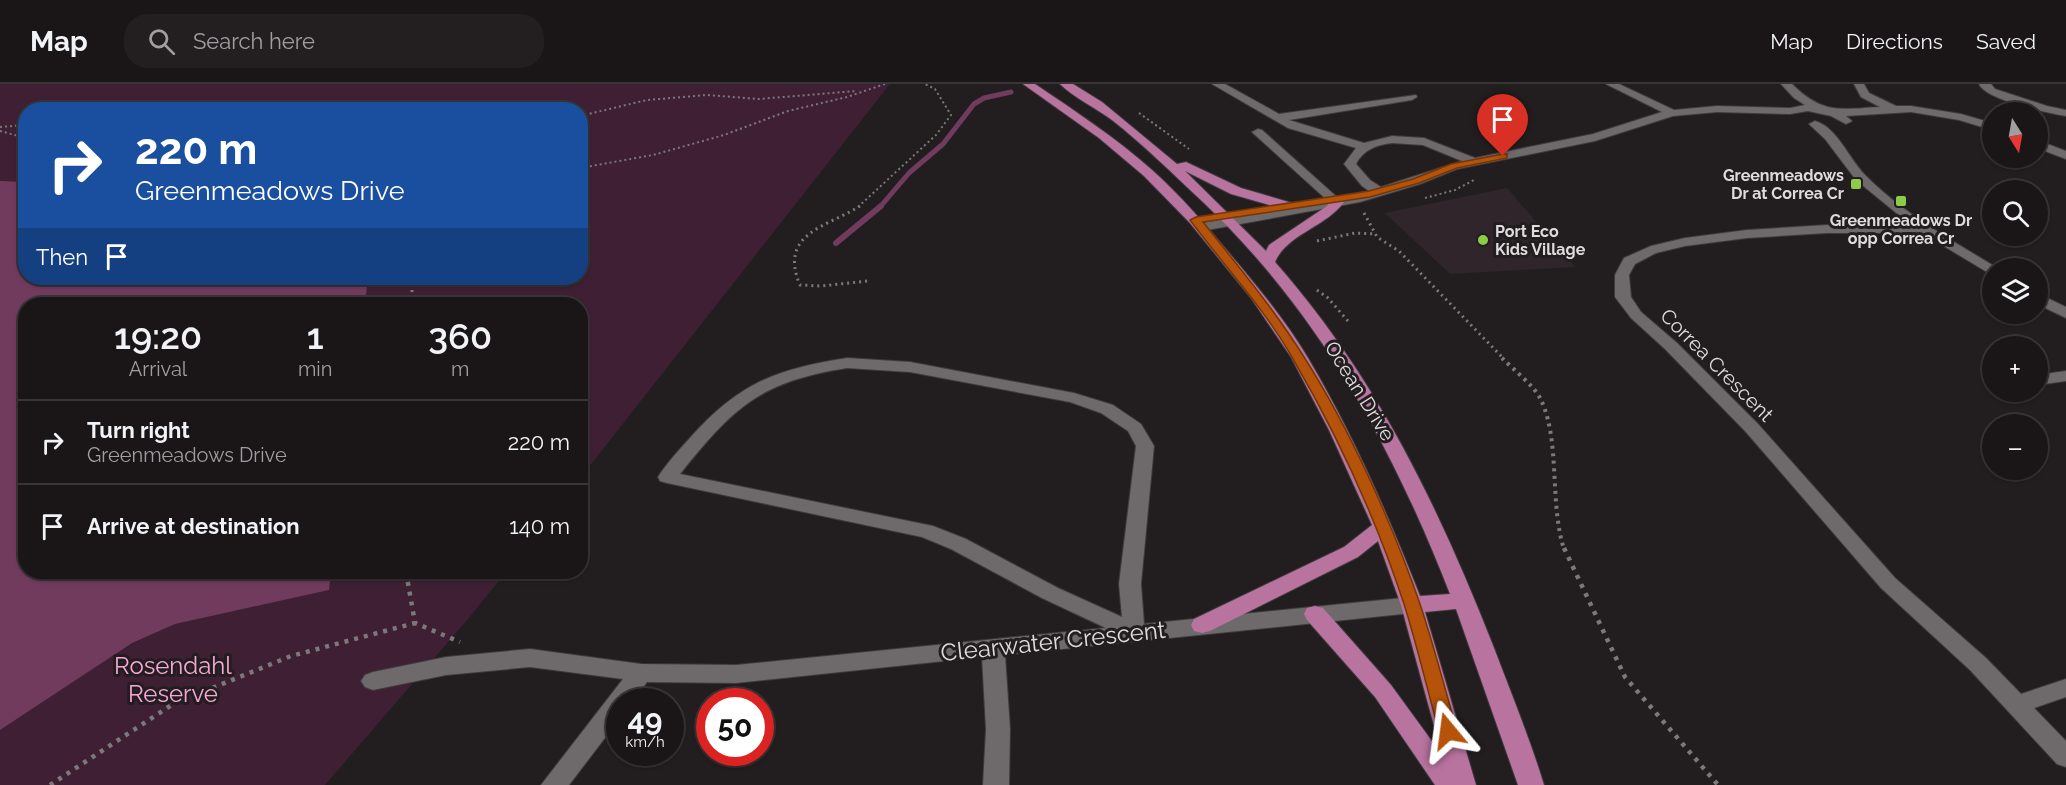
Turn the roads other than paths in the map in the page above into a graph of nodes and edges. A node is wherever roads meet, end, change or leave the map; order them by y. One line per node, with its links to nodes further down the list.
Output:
1 (1028, 84): 31 (main road, Ocean Drive)
2 (1065, 84): 25 (main road, Ocean Drive)
3 (1217, 84): 17 (street)
4 (1611, 84): 13 (street)
5 (1786, 84): 9 (street)
6 (1859, 84): 12 (street)
7 (1986, 84): 15 (street)
8 (1412, 96): 17 (street)
9 (1798, 96): 10 (street); 11 (street)
10 (1802, 108): 11 (street); 16 (street)
11 (1820, 109): 14 (street)
12 (1897, 111): 14 (street); 18 (street); 19 (street)
13 (1672, 113): 16 (street); 26 (street)
14 (1834, 113): 18 (street)
15 (2066, 113)
16 (1792, 114): 20 (street)
17 (1277, 118): 22 (street)
18 (1846, 121): 20 (street)
19 (1982, 124)
20 (1829, 131): 32 (street)
21 (1258, 132): 28 (street)
22 (1363, 146): 26 (street); 27 (street)
23 (2048, 148): 24 (street)
24 (2066, 155)
25 (1163, 158): 29 (main road); 30 (main road, Ocean Drive)
26 (1472, 161): 27 (street)
27 (1374, 193): 28 (street)
28 (1334, 200): 29 (street); 30 (street); 33 (main road)
29 (1287, 206): 30 (street)
30 (1229, 219): 31 (street); 33 (main road, Ocean Drive)
31 (1199, 224): 39 (main road, Ocean Drive)
32 (1925, 229): 34 (street); 49 (street, Correa Crescent)
33 (1268, 262): 40 (main road, Ocean Drive)
34 (1982, 265)
35 (2048, 304): 36 (street)
36 (2066, 314)
37 (2066, 376): 38 (street)
38 (2048, 378)
39 (1383, 527): 41 (main road, Ocean Drive); 43 (main road)
40 (1464, 600): 41 (main road, Clearwater Crescent); 55 (main road, Ocean Drive)
41 (1412, 605): 42 (street, Clearwater Crescent); 54 (main road, Ocean Drive)
42 (1315, 614): 43 (street, Clearwater Crescent); 53 (main road)
43 (1202, 625): 44 (street, Clearwater Crescent)
44 (1134, 632): 44 (street); 45 (street, Clearwater Crescent)
45 (993, 647): 46 (street, Clearwater Crescent); 52 (street)
46 (641, 673): 47 (street, Clearwater Crescent); 51 (street)
47 (373, 681)
48 (2066, 688): 49 (street)
49 (2018, 704): 50 (street, Correa Crescent)
50 (2066, 757)
51 (554, 785)
52 (996, 785)
53 (1449, 785)
54 (1463, 785)
55 (1531, 785)

